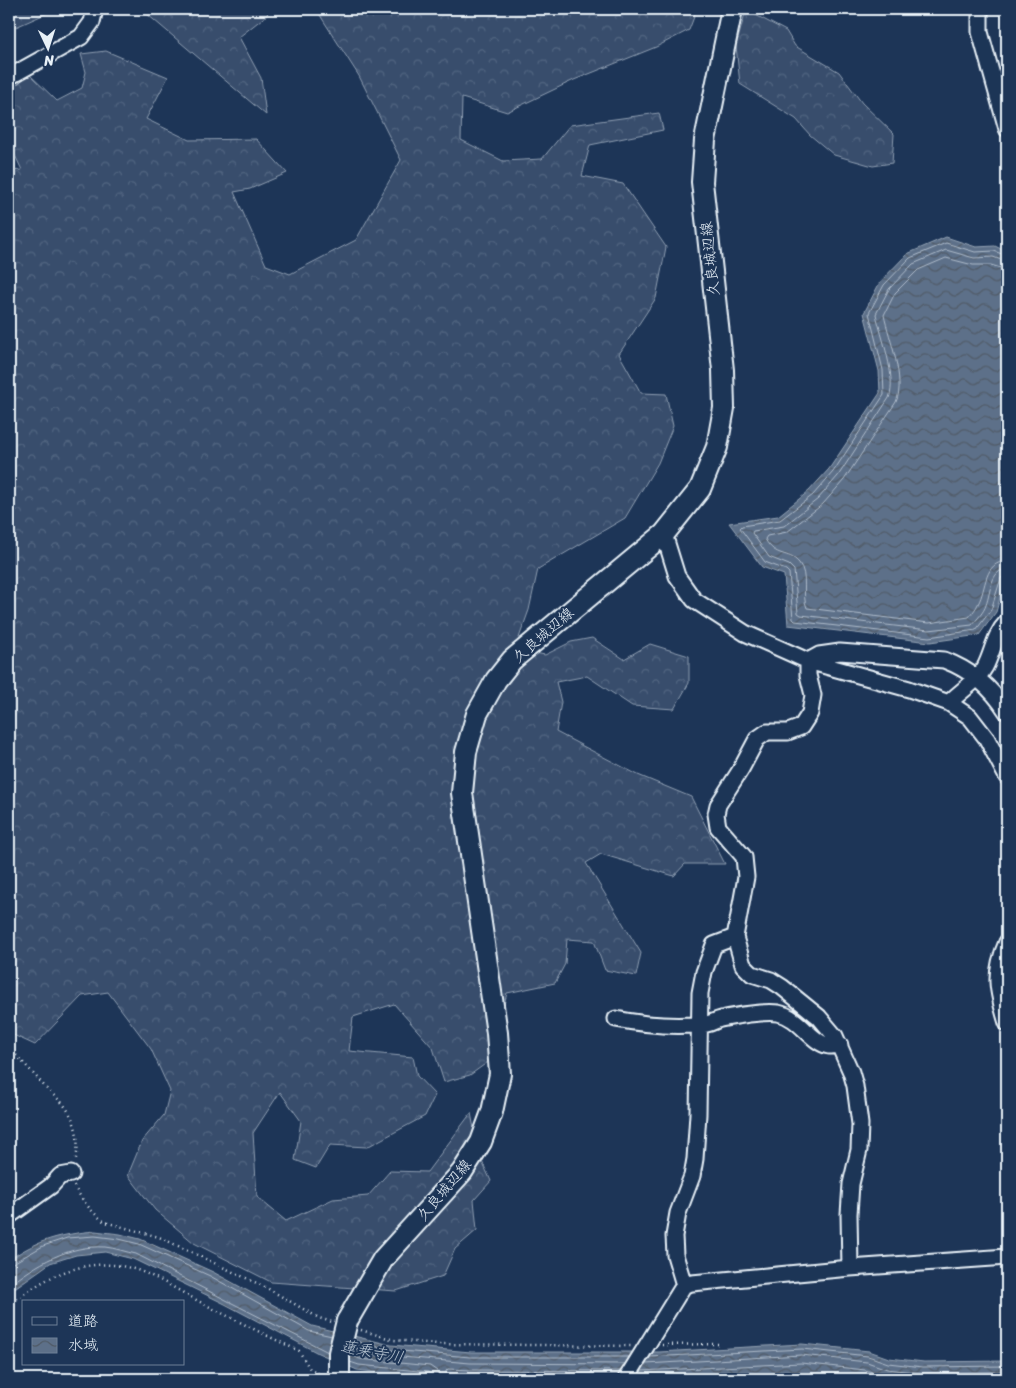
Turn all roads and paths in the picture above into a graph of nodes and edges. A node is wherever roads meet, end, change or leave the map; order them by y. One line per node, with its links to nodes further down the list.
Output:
1 (95, 9): 4 (street)
2 (732, 9): 6 (main road, 久良城辺線)
3 (980, 9): 5 (street)
4 (9, 77)
5 (1007, 129)
6 (664, 534): 8 (street); 26 (main road, 久良城辺線)
7 (1007, 622): 9 (street)
8 (808, 661): 9 (street); 10 (street); 13 (street)
9 (978, 677): 10 (street); 11 (street)
10 (949, 703): 12 (street)
11 (1007, 712)
12 (1007, 777)
13 (735, 937): 17 (street); 18 (street)
14 (1007, 942): 16 (street)
15 (616, 1019): 17 (street)
16 (1007, 1023)
17 (699, 1024): 18 (street); 24 (street)
18 (840, 1045): 23 (street)
19 (9, 1048): 20 (path)
20 (71, 1174): 21 (street); 26 (path)
21 (9, 1216)
22 (1007, 1257): 23 (street)
23 (850, 1268): 24 (street)
24 (684, 1285): 28 (street)
25 (9, 1306): 29 (path)
26 (347, 1324): 28 (path); 29 (main road, 久良城辺線, bridge)
27 (718, 1344): 28 (path)
28 (645, 1348): 30 (street)
29 (334, 1378)
30 (626, 1379)

